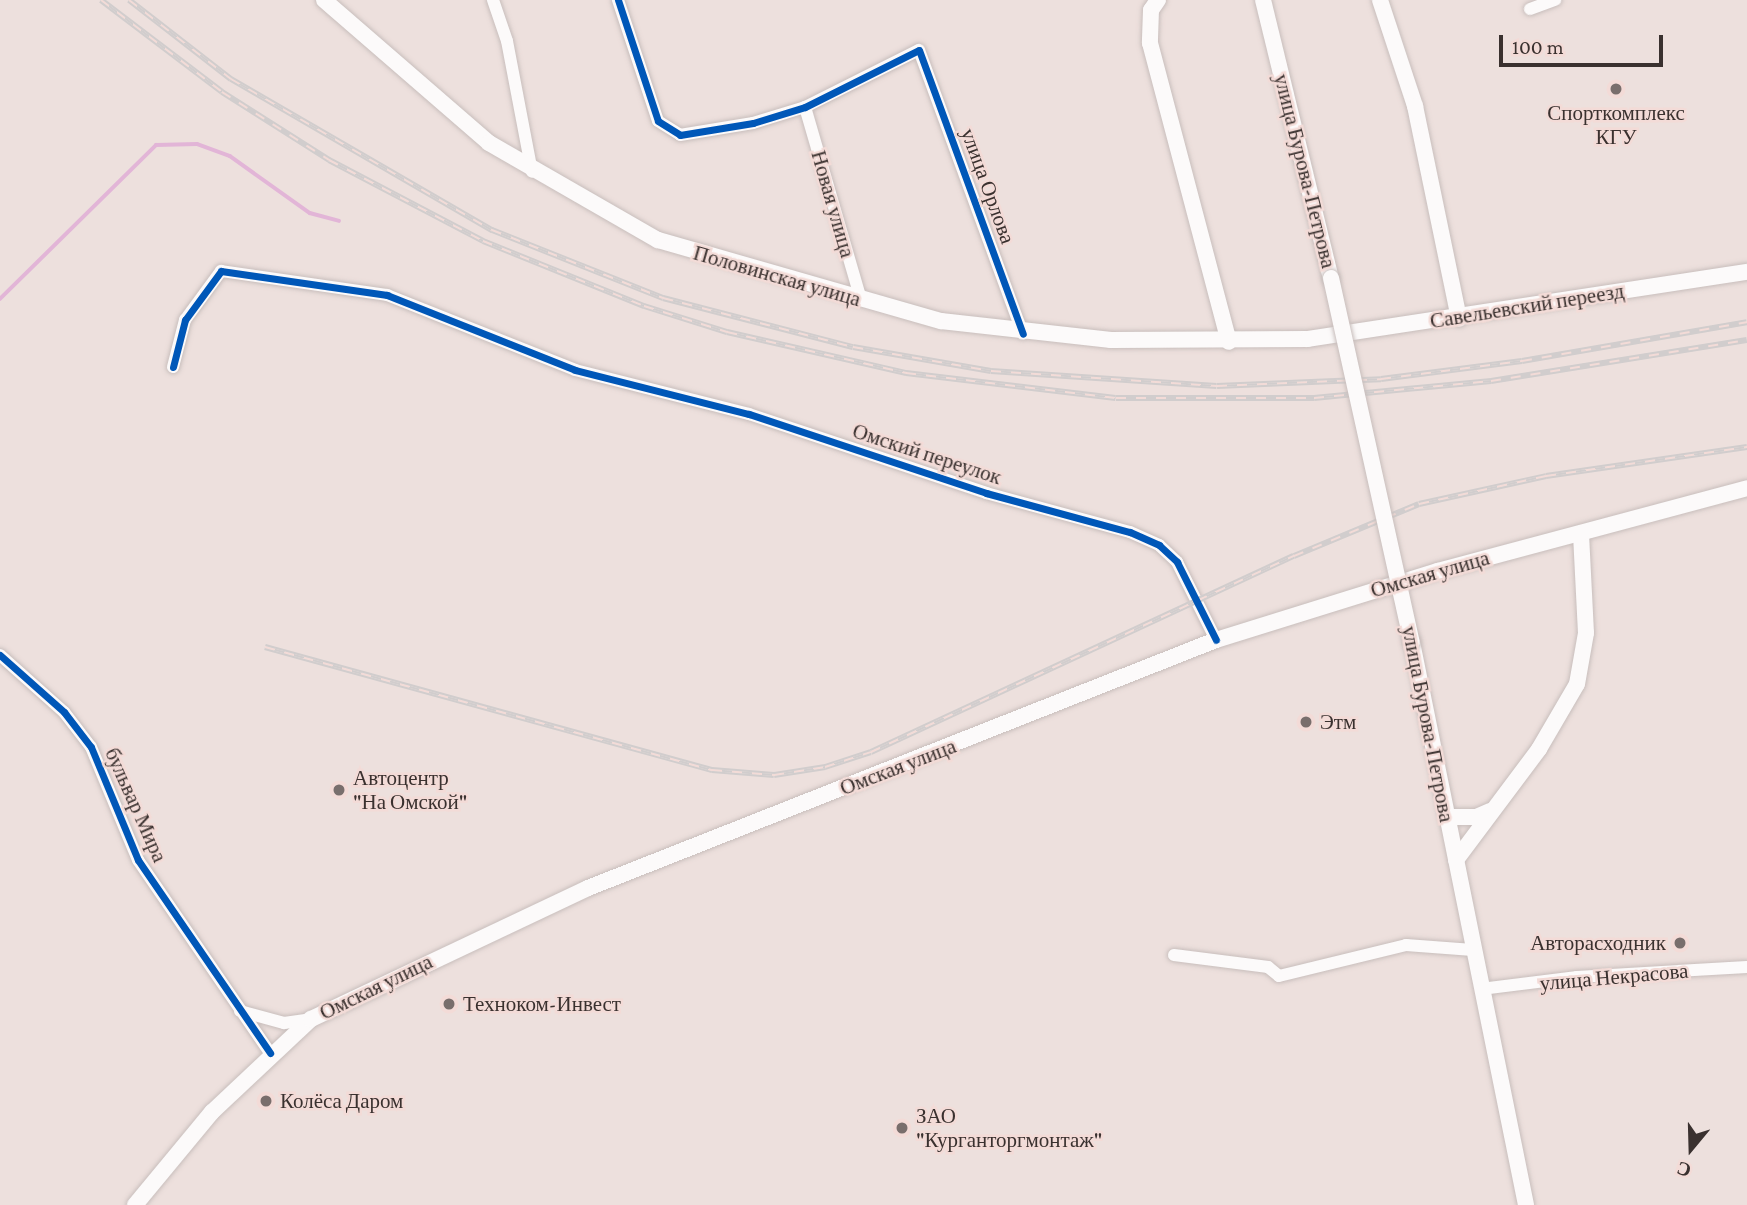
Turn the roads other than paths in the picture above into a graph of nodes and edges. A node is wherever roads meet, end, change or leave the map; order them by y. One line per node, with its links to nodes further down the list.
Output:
1 (324, 0): 10 (main road, Половинская улица)
2 (493, 0): 10 (street)
3 (618, 0): 9 (street)
4 (1158, 0): 16 (main road)
5 (1263, 0): 23 (main road, улица Бурова-Петрова, bridge)
6 (1380, 0): 13 (main road)
7 (1555, 0): 8 (street)
8 (1530, 9)
9 (804, 107): 12 (street, Новая улица); 14 (street, улица Орлова)
10 (532, 172): 12 (main road, Половинская улица)
11 (1747, 272): 13 (main road, Савельевский переезд)
12 (861, 300): 14 (main road, Половинская улица)
13 (1458, 318): 15 (main road, Савельевский переезд)
14 (1023, 334): 16 (main road, Половинская улица)
15 (1307, 339): 16 (main road, Половинская улица)
16 (1229, 342)
17 (173, 367): 20 (street, Омский переулок)
18 (1747, 488): 19 (main road, Омская улица)
19 (1581, 533): 20 (main road, Омская улица); 22 (main road)
20 (1216, 640): 30 (main road, Омская улица)
21 (0, 654): 29 (street, бульвар Мира)
22 (1490, 811): 23 (main road); 24 (main road)
23 (1447, 817): 24 (main road, улица Бурова-Петрова)
24 (1456, 860): 25 (main road, улица Бурова-Петрова)
25 (1473, 950): 26 (street); 28 (main road, улица Бурова-Петрова)
26 (1174, 955)
27 (1747, 967): 28 (street, улица Некрасова)
28 (1481, 989): 33 (main road, улица Бурова-Петрова)
29 (240, 1011): 30 (street); 31 (street, бульвар Мира)
30 (311, 1019): 31 (main road, Омская улица)
31 (270, 1054): 32 (main road, Омская улица)
32 (135, 1205)
33 (1526, 1205)

